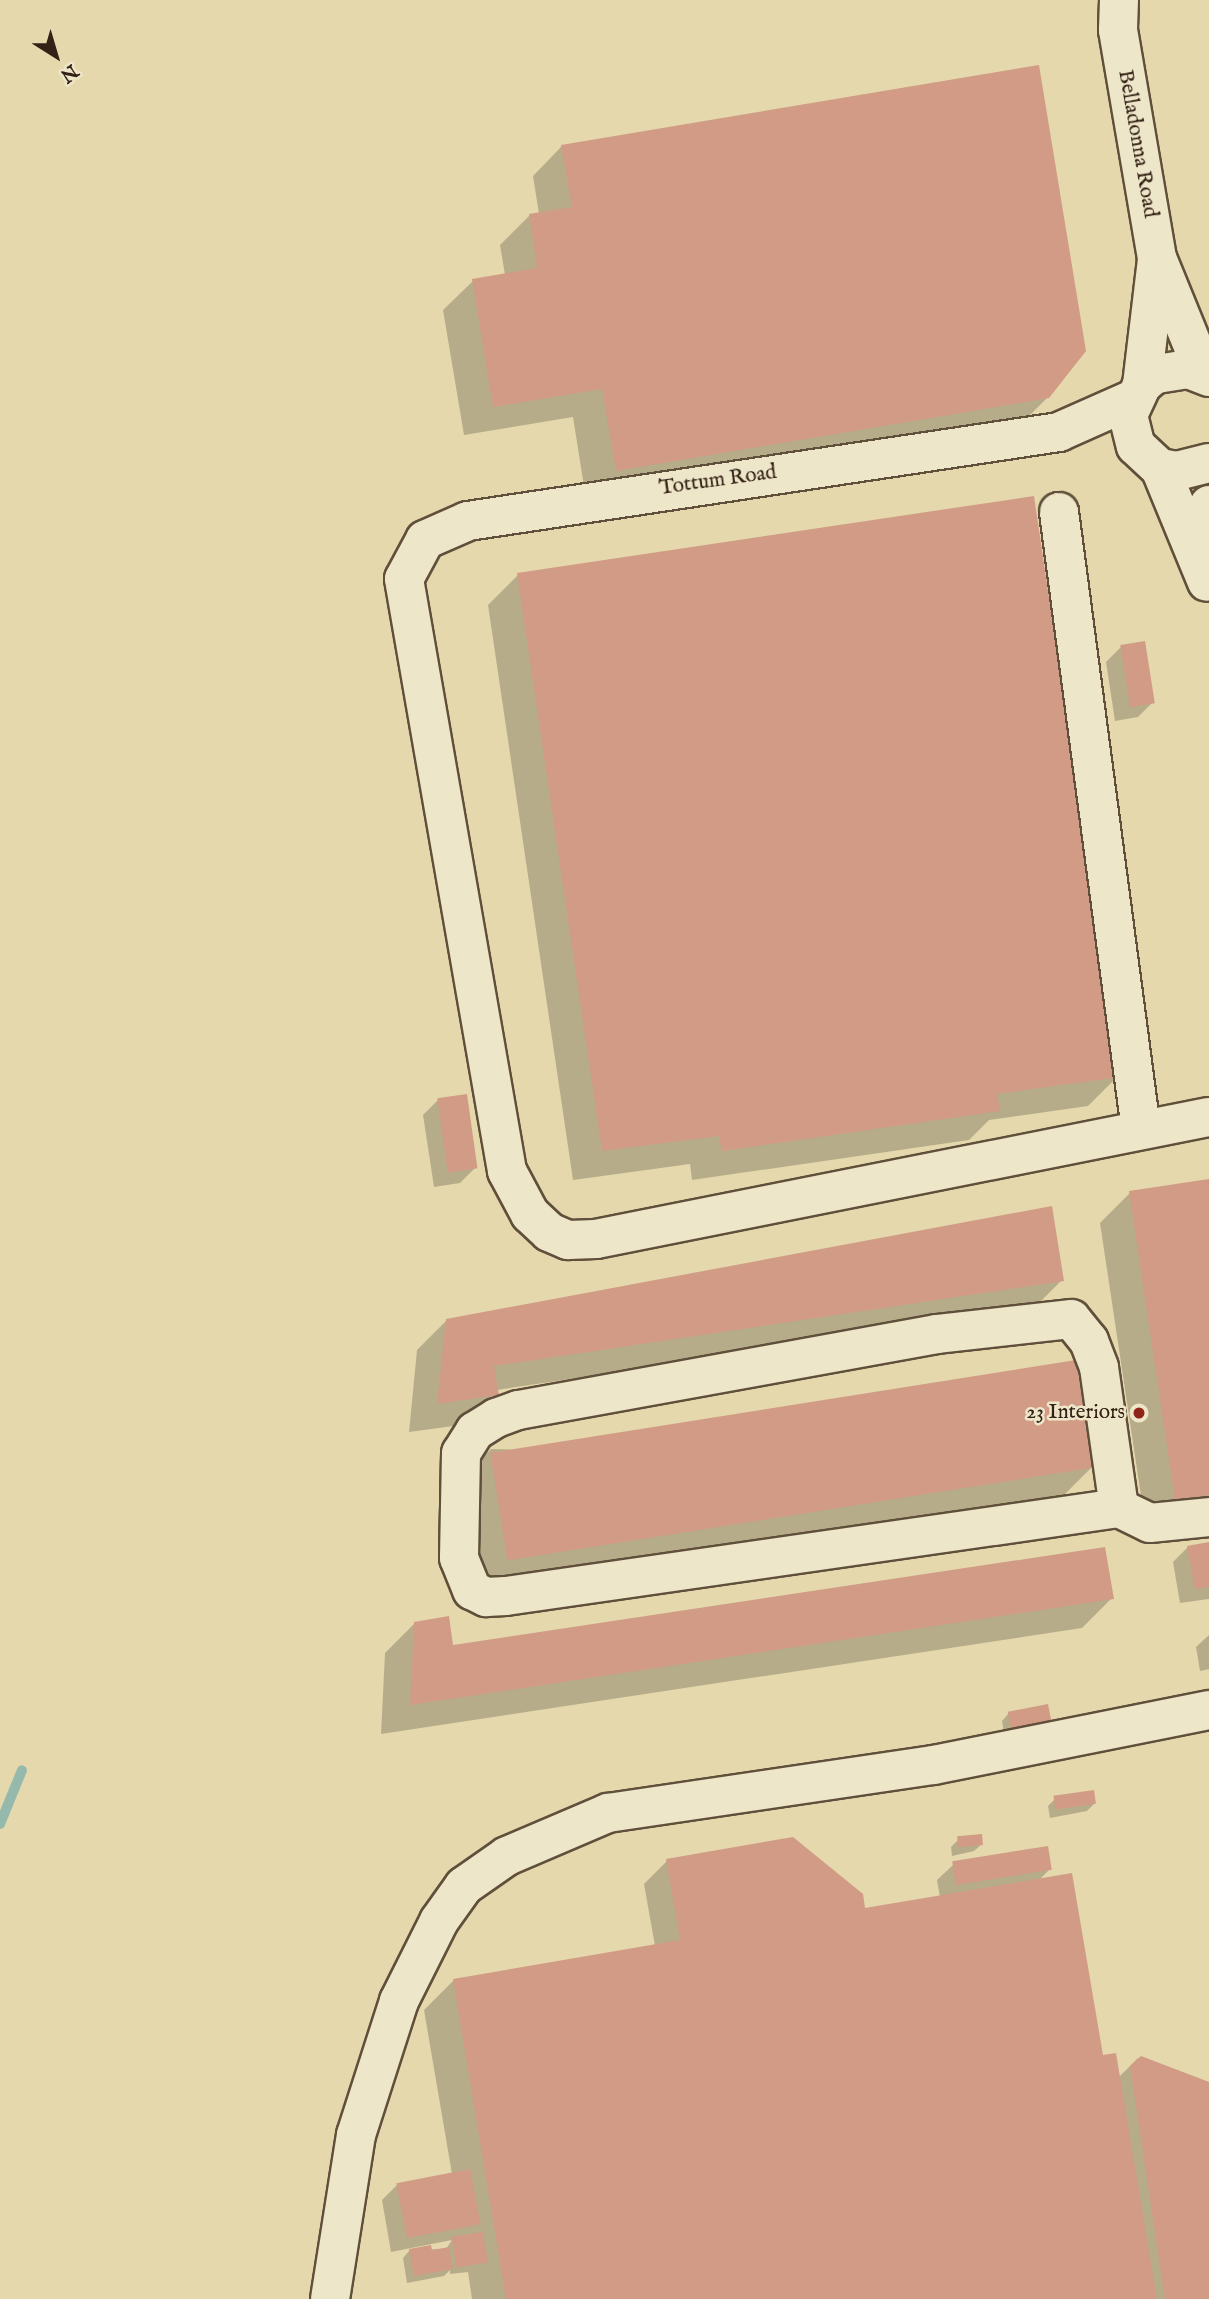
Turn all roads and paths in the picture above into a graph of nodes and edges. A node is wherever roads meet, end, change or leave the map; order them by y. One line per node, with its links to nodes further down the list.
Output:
1 (1113, 10): 2 (street, Belladonna Road)
2 (1157, 258): 3 (street, Belladonna Road); 4 (street, Belladonna Road)
3 (1207, 375): 4 (street, Belladonna Road)
4 (1137, 392): 5 (street, Tottum Road); 6 (street, Belladonna Road)
5 (1059, 432): 6 (street, Tottum Road); 12 (street, Tottum Road)
6 (1148, 457): 7 (street); 10 (street, Belladonna Road)
7 (1209, 463)
8 (1209, 505): 10 (street, Belladonna Road)
9 (1059, 512): 12 (street)
10 (1208, 588)
11 (1209, 1117): 12 (street)
12 (1141, 1130)
13 (1119, 1508): 13 (street); 14 (street)
14 (1209, 1517)
15 (1209, 1710): 16 (street)
16 (330, 2299)

